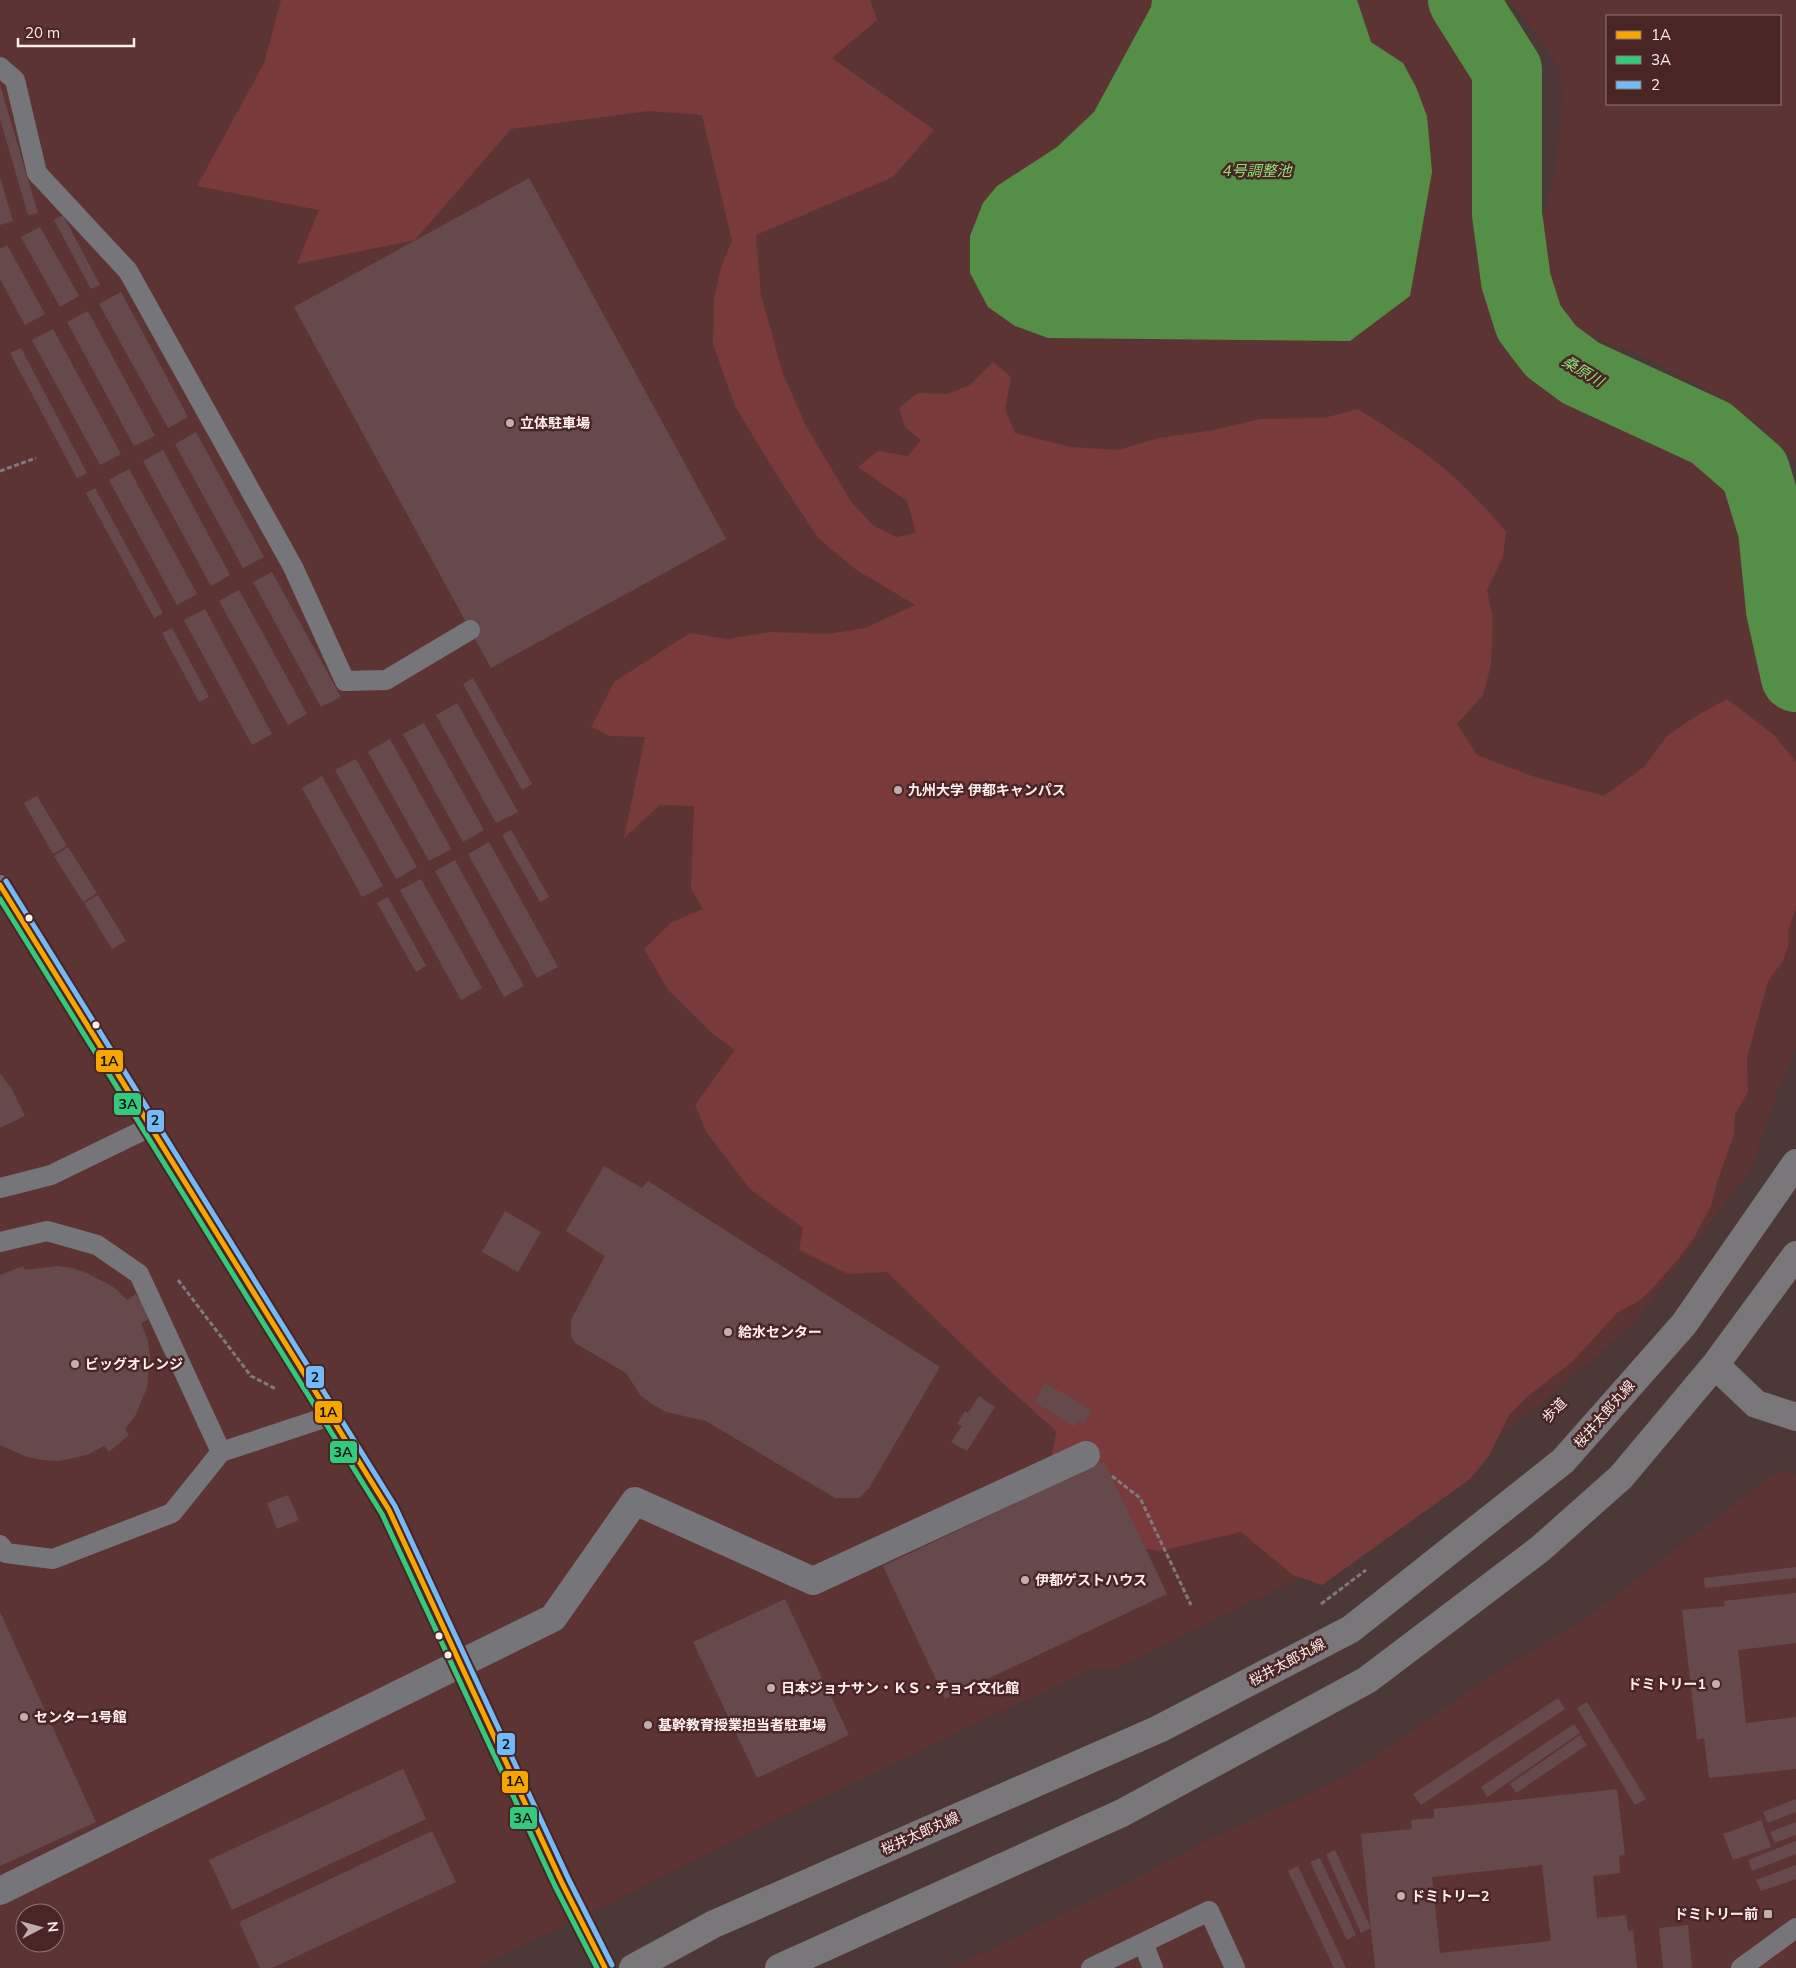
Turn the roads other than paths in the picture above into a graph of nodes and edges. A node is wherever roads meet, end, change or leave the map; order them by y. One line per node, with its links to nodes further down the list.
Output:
1 (0, 67): 2 (lane)
2 (470, 630)
3 (0, 885): 4 (lane)
4 (150, 1127): 6 (lane); 10 (lane)
5 (1796, 1163): 20 (main road, 桜井太郎丸線)
6 (0, 1188)
7 (0, 1242): 12 (lane)
8 (1796, 1255): 9 (main road)
9 (1714, 1365): 11 (main road); 21 (main road)
10 (330, 1416): 12 (lane); 15 (lane)
11 (1796, 1417)
12 (221, 1452): 14 (lane)
13 (1086, 1455): 15 (street)
14 (0, 1544)
15 (460, 1664): 16 (street); 19 (lane)
16 (0, 1891)
17 (1796, 1928): 25 (lane)
18 (1143, 1943): 22 (lane); 23 (lane); 24 (lane)
19 (605, 1968)
20 (634, 1968)
21 (779, 1968)
22 (1091, 1968)
23 (1153, 1968)
24 (1235, 1968)
25 (1741, 1968)

